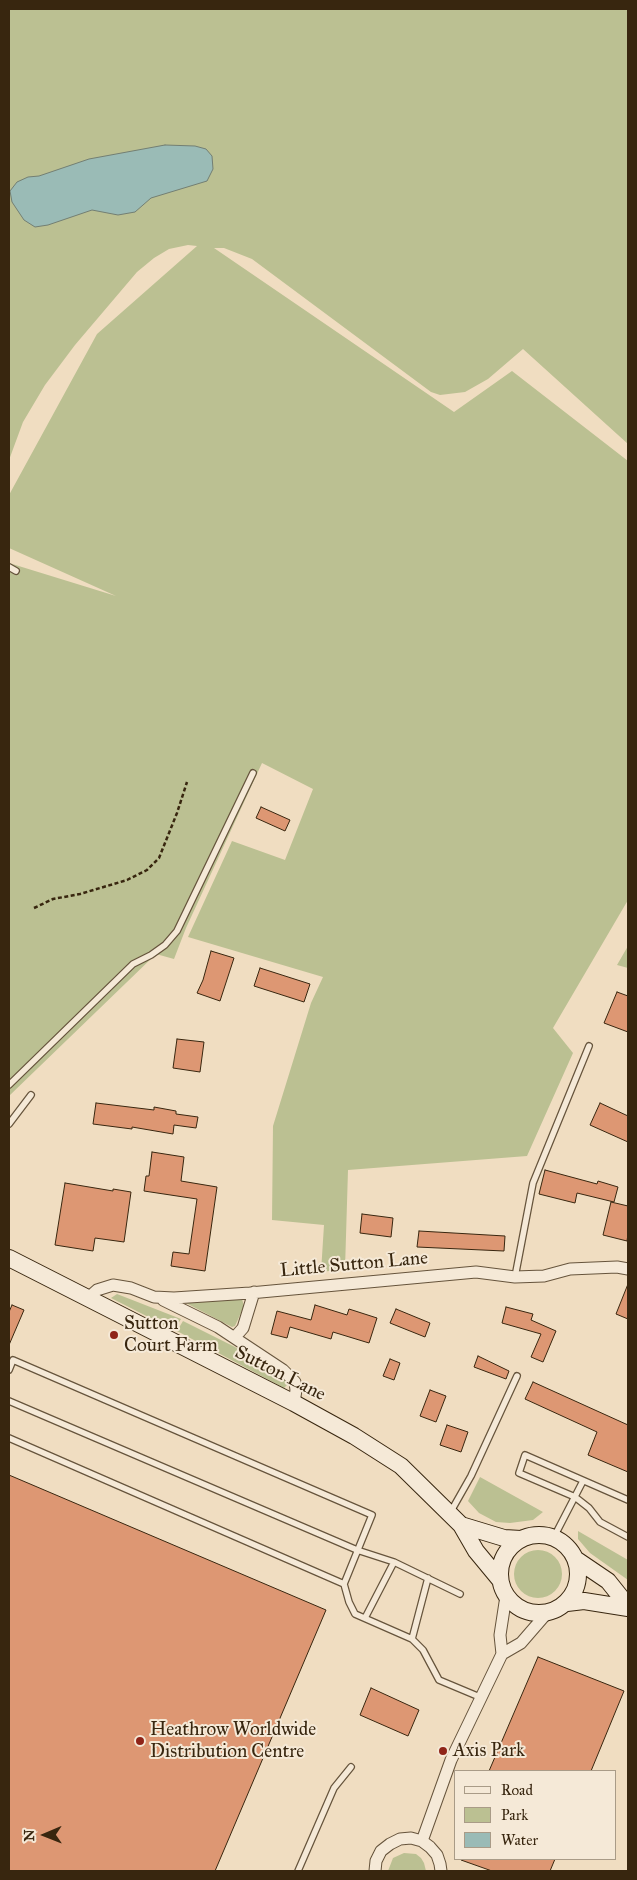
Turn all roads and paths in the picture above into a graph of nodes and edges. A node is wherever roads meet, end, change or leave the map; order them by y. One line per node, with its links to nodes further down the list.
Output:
1 (9, 567): 2 (lane)
2 (16, 571)
3 (253, 773): 7 (lane)
4 (187, 782): 5 (path)
5 (34, 908)
6 (589, 1046): 12 (lane)
7 (9, 1085)
8 (31, 1095): 9 (lane)
9 (9, 1124)
10 (9, 1258): 15 (street, Sutton Lane)
11 (628, 1269): 12 (street, Little Sutton Lane)
12 (515, 1277): 13 (street, Little Sutton Lane)
13 (254, 1292): 14 (street, Little Sutton Lane); 16 (street)
14 (154, 1297): 15 (street, Little Sutton Lane); 16 (street)
15 (88, 1298): 20 (street, Sutton Lane)
16 (235, 1337): 20 (street)
17 (9, 1370): 30 (lane)
18 (517, 1376): 25 (lane)
19 (9, 1401): 30 (lane)
20 (294, 1404): 25 (street, Sutton Lane)
21 (9, 1438): 35 (lane)
22 (583, 1481): 23 (lane); 23 (lane); 24 (lane)
23 (575, 1496): 27 (lane); 28 (lane)
24 (628, 1500)
25 (449, 1514): 26 (street, Sutton Lane)
26 (461, 1525): 29 (street, Sutton Lane); 34 (street, Sutton Lane)
27 (554, 1537): 29 (street); 31 (street)
28 (628, 1537)
29 (521, 1540): 34 (street)
30 (357, 1550): 32 (lane); 35 (lane)
31 (577, 1560): 38 (street); 39 (street)
32 (394, 1562): 33 (lane); 41 (lane)
33 (428, 1578): 36 (lane); 42 (lane)
34 (500, 1580): 37 (street)
35 (344, 1584): 41 (lane)
36 (460, 1594)
37 (506, 1596): 40 (street); 43 (street)
38 (566, 1603): 39 (street); 40 (street)
39 (628, 1607)
40 (547, 1614): 43 (street)
41 (365, 1618): 42 (lane)
42 (412, 1639): 44 (lane)
43 (502, 1654): 44 (street)
44 (482, 1698): 46 (street)
45 (351, 1767): 47 (lane)
46 (422, 1841): 48 (street); 49 (street)
47 (298, 1871)
48 (375, 1871)
49 (441, 1871)

